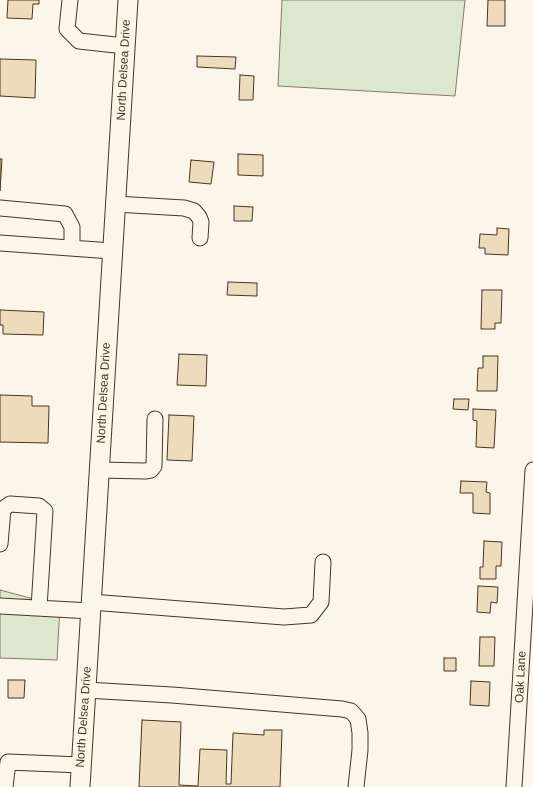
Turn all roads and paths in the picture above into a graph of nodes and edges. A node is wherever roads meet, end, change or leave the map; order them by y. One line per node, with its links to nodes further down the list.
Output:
1 (70, 0): 3 (street)
2 (128, 0): 3 (main road, North Delsea Drive)
3 (125, 46): 4 (main road, North Delsea Drive)
4 (115, 204): 6 (street); 9 (main road, North Delsea Drive)
5 (0, 208): 8 (street)
6 (200, 238)
7 (0, 243): 8 (street)
8 (72, 248): 9 (street)
9 (112, 251): 11 (main road, North Delsea Drive)
10 (155, 419): 11 (street)
11 (99, 470): 16 (main road, North Delsea Drive)
12 (533, 470): 23 (street, Oak Lane)
13 (0, 544): 17 (street)
14 (323, 562): 16 (street)
15 (0, 606): 17 (street)
16 (91, 607): 17 (street); 18 (main road, North Delsea Drive)
17 (39, 608)
18 (86, 690): 19 (main road, North Delsea Drive); 22 (street)
19 (81, 765): 20 (street); 21 (main road, North Delsea Drive)
20 (5, 787)
21 (80, 787)
22 (356, 787)
23 (514, 787)

